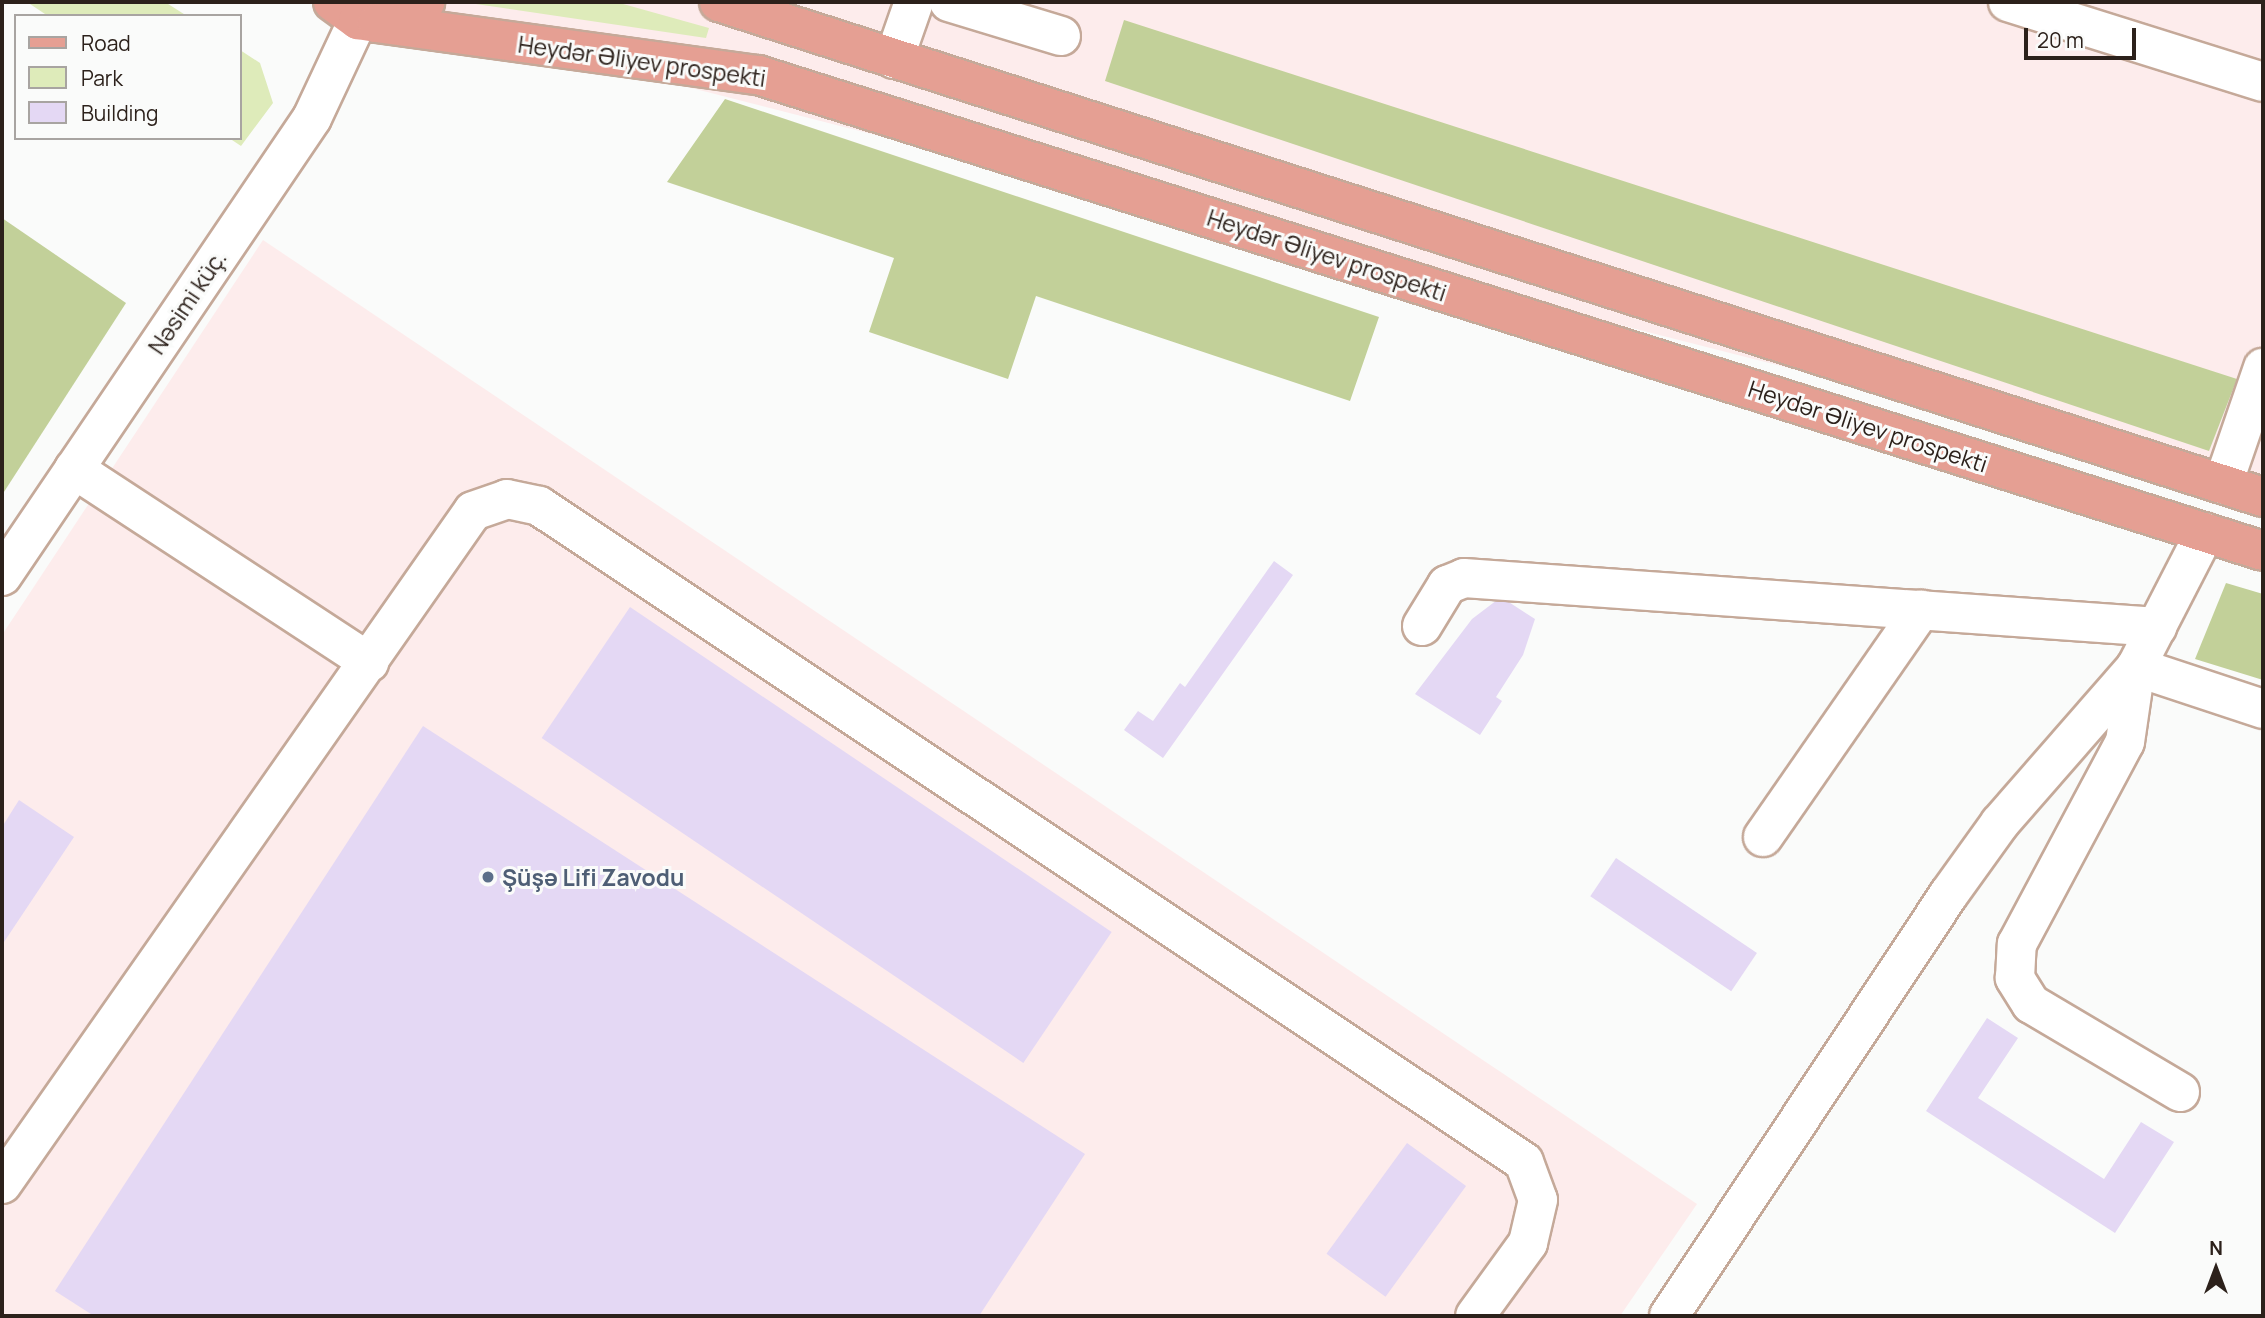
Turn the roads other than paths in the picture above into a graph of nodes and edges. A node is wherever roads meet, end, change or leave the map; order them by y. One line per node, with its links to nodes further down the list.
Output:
1 (315, 2): 8 (main road, Heydər Əliyev prospekti)
2 (425, 2): 8 (main road)
3 (719, 2): 10 (main road)
4 (914, 2): 10 (street)
5 (949, 2): 9 (street)
6 (2008, 2): 7 (street)
7 (2050, 8): 11 (street)
8 (356, 15): 13 (street, Nəsimi küç.); 16 (main road, Heydər Əliyev prospekti)
9 (1061, 36)
10 (894, 59): 14 (main road)
11 (2263, 82)
12 (2263, 368): 14 (street)
13 (74, 469): 18 (street, Nəsimi küç.); 22 (street)
14 (2223, 484): 15 (main road)
15 (2263, 497)
16 (2205, 533): 17 (main road, Heydər Əliyev prospekti); 21 (street)
17 (2263, 551)
18 (5, 565)
19 (1921, 610): 20 (street); 21 (street); 25 (street)
20 (1422, 626)
21 (2157, 627): 23 (street)
22 (369, 662): 27 (street); 28 (street)
23 (2136, 667): 24 (street); 26 (street); 29 (street)
24 (2263, 709)
25 (1763, 837)
26 (2180, 1091)
27 (2, 1184)
28 (1475, 1316)
29 (1669, 1316)

